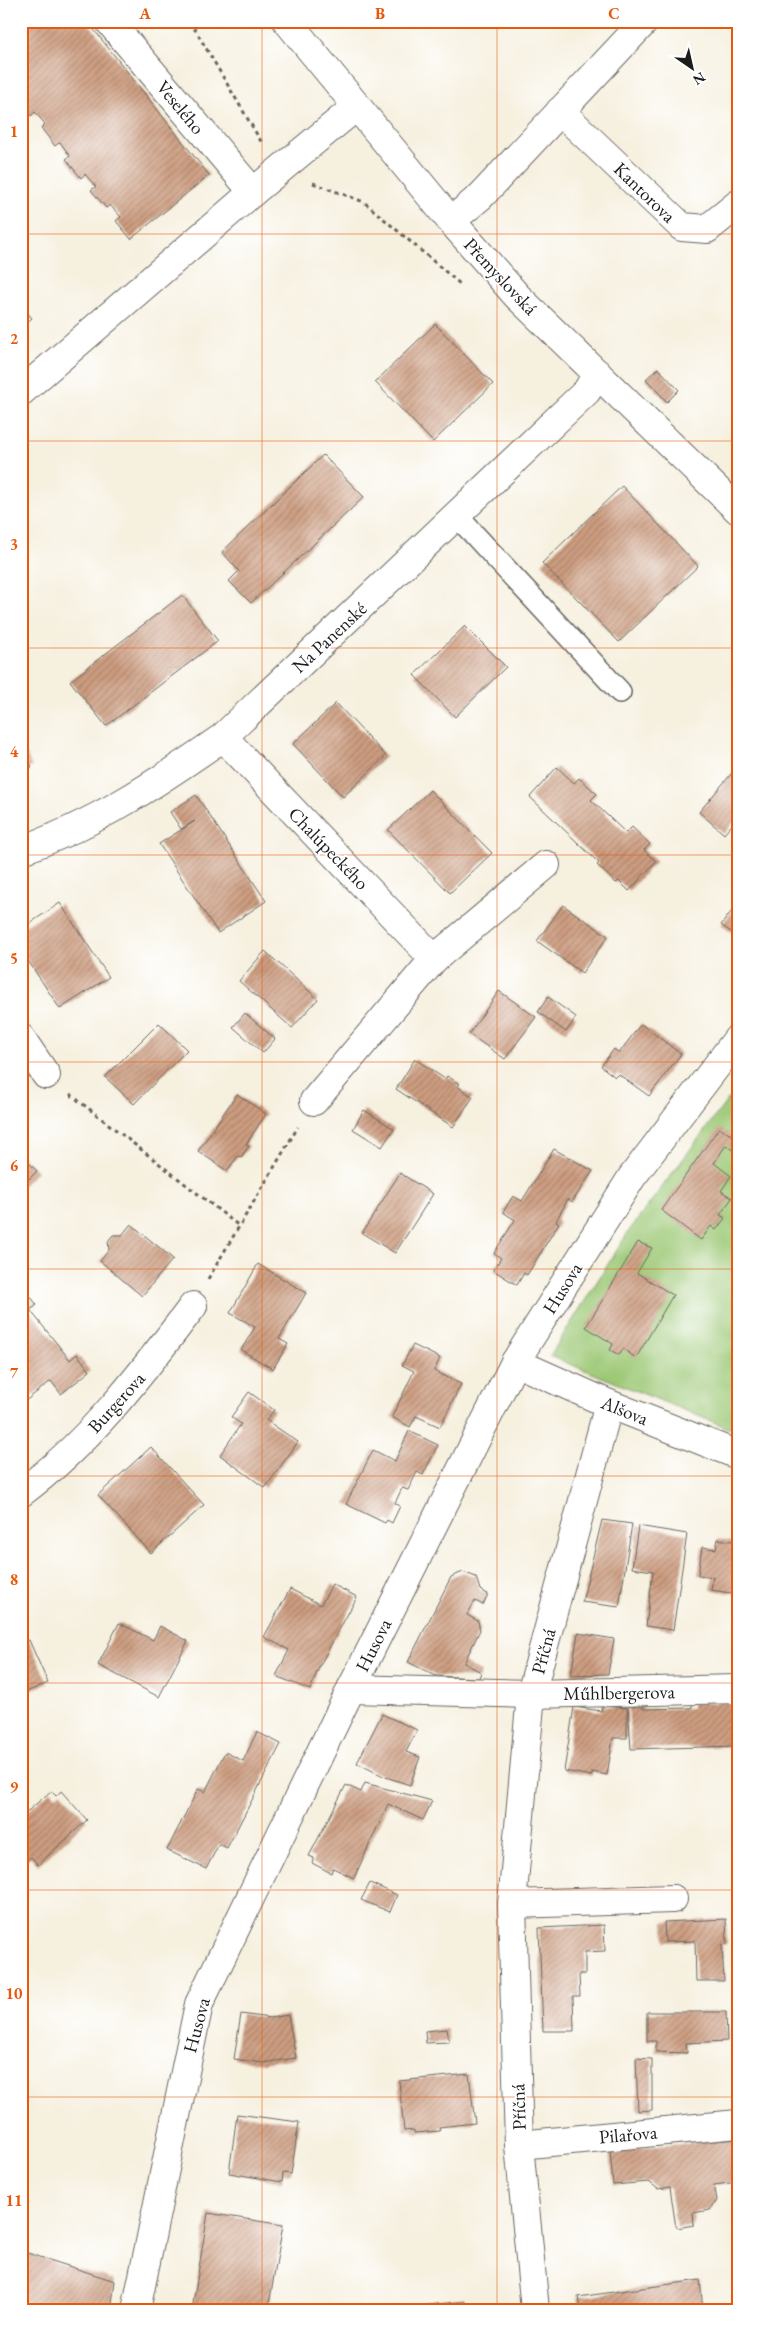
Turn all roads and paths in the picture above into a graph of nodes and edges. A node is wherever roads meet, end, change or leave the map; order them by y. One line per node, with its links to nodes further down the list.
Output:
1 (109, 21): 8 (street, Veselého)
2 (190, 21): 7 (path)
3 (286, 21): 5 (street, Přemyslovská)
4 (645, 21): 6 (street)
5 (357, 106): 7 (street); 10 (street, Přemyslovská)
6 (560, 111): 9 (street, Kantorova); 10 (street)
7 (281, 169): 8 (street); 11 (path)
8 (253, 192): 13 (street)
9 (738, 204)
10 (451, 222): 12 (street, Přemyslovská)
11 (468, 290)
12 (597, 373): 14 (street, Přemyslovská); 15 (street, Na Panenské)
13 (21, 392)
14 (738, 510)
15 (457, 516): 16 (lane); 17 (street, Na Panenské)
16 (620, 692)
17 (224, 737): 18 (street, Na Panenské); 20 (street, Chalúpeckého)
18 (21, 850)
19 (546, 865): 20 (street)
20 (434, 959): 24 (street)
21 (21, 1038): 23 (street)
22 (738, 1038): 27 (street, Husova)
23 (46, 1075): 25 (path)
24 (314, 1101): 25 (path)
25 (239, 1226): 26 (path)
26 (193, 1306): 30 (street, Burgerova)
27 (515, 1362): 28 (street, Alšova); 32 (street, Husova)
28 (609, 1404): 29 (street, Alšova); 33 (street, Příčná)
29 (738, 1454)
30 (24, 1487)
31 (738, 1689): 33 (street, Műhlbergerova)
32 (351, 1690): 33 (street, Műhlbergerova); 38 (street, Husova)
33 (532, 1694): 35 (street, Příčná)
34 (673, 1899): 35 (street)
35 (512, 1904): 37 (street, Příčná)
36 (738, 2124): 37 (street, Pilařova)
37 (519, 2145): 39 (street, Příčná)
38 (136, 2310)
39 (535, 2310)

